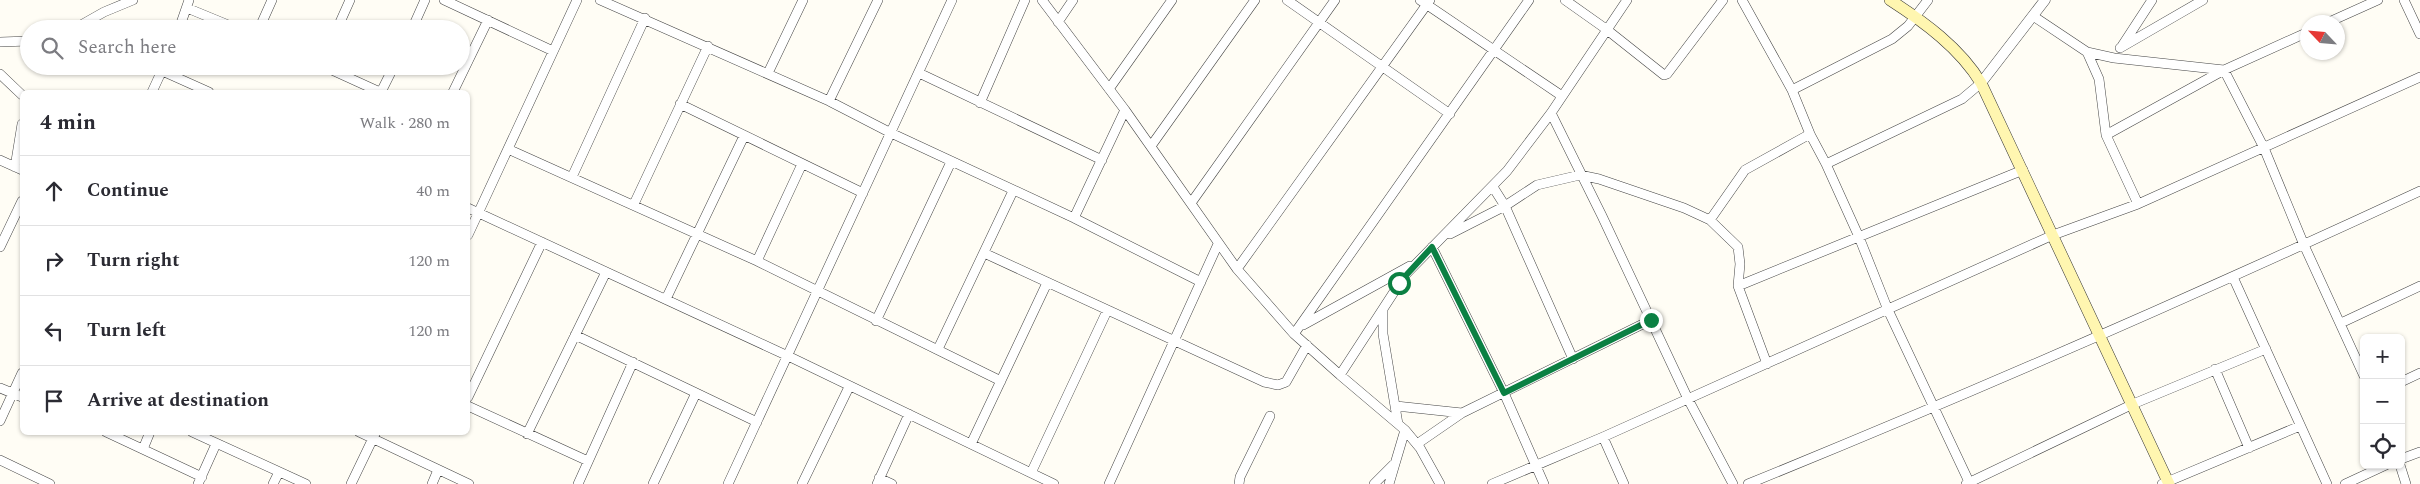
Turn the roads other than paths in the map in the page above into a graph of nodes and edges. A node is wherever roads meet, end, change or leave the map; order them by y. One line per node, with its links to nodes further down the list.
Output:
1 (132, 0): 36 (street)
2 (272, 0): 39 (street)
3 (350, 0): 40 (street)
4 (425, 0): 41 (street)
5 (444, 0): 42 (street)
6 (577, 0): 52 (street)
7 (600, 0): 35 (street)
8 (803, 0): 59 (street)
9 (878, 0): 78 (street)
10 (952, 0): 60 (street)
11 (1025, 0): 79 (street)
12 (1042, 0): 43 (street)
13 (1074, 0): 43 (street)
14 (1172, 0): 69 (street)
15 (1254, 0): 89 (street)
16 (1287, 0): 44 (street)
17 (1335, 0): 44 (street)
18 (1529, 0): 53 (street)
19 (1565, 0): 45 (street)
20 (1627, 0): 45 (street)
21 (1723, 0): 45 (street)
22 (1742, 0): 75 (street)
23 (1890, 0): 34 (main road)
24 (1928, 0): 34 (street)
25 (2045, 0): 33 (street)
26 (2152, 0): 51 (street)
27 (2203, 0): 51 (street)
28 (2378, 0): 32 (street)
29 (2404, 0): 46 (street)
30 (1426, 2): 53 (street); 57 (street)
31 (188, 4): 37 (street); 38 (street)
32 (2345, 15)
33 (2034, 16): 54 (street); 68 (street)
34 (1917, 17): 68 (main road); 75 (street)
35 (645, 18): 50 (street); 100 (street)
36 (90, 20)
37 (182, 20)
38 (220, 20)
39 (263, 20)
40 (341, 20)
41 (416, 20)
42 (488, 20): 52 (street); 55 (street)
43 (1058, 22): 69 (street)
44 (1319, 24): 57 (street); 105 (street)
45 (1606, 29): 77 (street)
46 (2420, 34)
47 (2300, 36): 58 (street)
48 (20, 41): 49 (street)
49 (0, 42)
50 (708, 46): 59 (street); 80 (street)
51 (2120, 48): 56 (street)
52 (553, 51): 91 (street)
53 (1493, 51): 77 (street); 83 (street)
54 (2087, 52): 56 (street); 86 (street)
55 (470, 58)
56 (2114, 58): 58 (street)
57 (1383, 66): 83 (street); 127 (street)
58 (2224, 70): 86 (street); 90 (street)
59 (768, 73): 78 (street)
60 (919, 73): 79 (street); 84 (street)
61 (0, 74): 76 (street)
62 (160, 75): 70 (street)
63 (175, 75): 71 (street)
64 (343, 75): 72 (street)
65 (390, 75): 73 (street)
66 (462, 75): 74 (street)
67 (2420, 77): 90 (street)
68 (1981, 83): 96 (street); 98 (main road)
69 (1109, 89): 81 (street)
70 (153, 90)
71 (205, 90)
72 (377, 90)
73 (382, 90)
74 (455, 90)
75 (1792, 90): 85 (street)
76 (20, 93)
77 (1562, 96): 82 (street)
78 (830, 101): 84 (street)
79 (980, 103): 93 (street)
80 (680, 104): 87 (street); 106 (street)
81 (1125, 110): 89 (street); 93 (street)
82 (1550, 113): 99 (street); 101 (street)
83 (1450, 114): 142 (street)
84 (891, 133): 94 (street); 104 (street)
85 (1810, 134): 96 (street); 113 (street)
86 (2106, 135): 107 (street)
87 (744, 136): 95 (street); 115 (street)
88 (20, 146): 97 (street)
89 (1151, 146): 105 (street)
90 (2264, 148): 107 (street); 122 (street)
91 (508, 149): 100 (street); 111 (street)
92 (0, 160): 97 (street)
93 (1102, 160): 112 (street)
94 (951, 162): 102 (street); 140 (street)
95 (802, 164): 104 (street); 125 (street)
96 (1826, 164): 117 (street)
97 (18, 168)
98 (2023, 170): 116 (main road); 117 (street)
99 (1580, 175): 109 (street); 113 (street); 139 (street)
100 (572, 177): 106 (street)
101 (1493, 187): 109 (street); 118 (street)
102 (1013, 191): 112 (street); 124 (street)
103 (2420, 191): 122 (street)
104 (864, 193): 134 (street)
105 (1191, 203): 121 (street)
106 (634, 204): 115 (street)
107 (2138, 204): 116 (street)
108 (20, 205): 119 (street)
109 (1505, 206): 118 (street); 150 (street)
110 (470, 209): 111 (street)
111 (478, 213): 114 (street); 120 (street)
112 (1074, 218): 131 (street)
113 (1710, 220): 132 (street)
114 (470, 231)
115 (697, 233): 125 (street); 135 (street)
116 (2053, 235): 137 (street); 143 (main road)
117 (1859, 237): 132 (street); 137 (street)
118 (1441, 239): 123 (street)
119 (1, 241)
120 (542, 242): 128 (street); 162 (street)
121 (1218, 244): 127 (street); 131 (street)
122 (2304, 245): 129 (street); 141 (street)
123 (1432, 247): 126 (street); 164 (street)
124 (984, 253): 130 (street); 147 (street)
125 (757, 260): 134 (street)
126 (1417, 262): 136 (street); 142 (street)
127 (1237, 269): 142 (street)
128 (606, 272): 135 (street); 144 (street)
129 (2233, 277): 143 (street); 148 (street)
130 (1047, 282): 138 (street); 159 (street)
131 (1201, 282): 145 (street)
132 (1738, 286): 152 (street)
133 (2420, 286): 141 (street)
134 (817, 291): 140 (street); 149 (street)
135 (666, 299): 149 (street)
136 (1383, 308): 156 (street); 169 (street)
137 (1888, 310): 152 (street); 171 (street)
138 (1107, 311): 145 (street); 200 (street)
139 (1651, 320): 150 (street); 167 (street)
140 (876, 321): 147 (street)
141 (2341, 323): 153 (street)
142 (1298, 330): 146 (street)
143 (2100, 334): 168 (main road); 171 (street)
144 (575, 335): 151 (street); 179 (street)
145 (1173, 342): 146 (street); 217 (street)
146 (1307, 346): 156 (street)
147 (938, 349): 159 (street)
148 (2266, 349): 154 (street); 177 (street)
149 (788, 356): 160 (street); 176 (street)
150 (1573, 359): 164 (street)
151 (633, 362): 163 (street); 193 (street)
152 (1767, 364): 167 (street)
153 (2360, 367)
154 (2215, 370): 168 (street); 188 (street)
155 (2420, 373): 158 (street)
156 (1340, 376): 178 (street)
157 (20, 378): 165 (street)
158 (2405, 380)
159 (1001, 381): 186 (street)
160 (849, 386): 173 (street); 214 (street)
161 (0, 388): 165 (street)
162 (470, 393)
163 (696, 393): 176 (street); 212 (street)
164 (1504, 393): 172 (street); 195 (street)
165 (13, 394): 166 (street); 175 (street)
166 (20, 397)
167 (1688, 399): 184 (street); 225 (street)
168 (2132, 404): 203 (street); 204 (main road)
169 (1396, 406): 172 (street); 178 (street)
170 (470, 407): 179 (street)
171 (1935, 408): 203 (street); 226 (street)
172 (1462, 413): 187 (street)
173 (909, 414): 186 (street); 202 (street)
174 (1270, 416): 218 (street)
175 (0, 421)
176 (757, 422): 213 (street)
177 (2300, 426): 188 (street); 227 (street)
178 (1402, 427): 187 (street); 194 (street)
179 (528, 434): 193 (street)
180 (113, 435): 189 (street)
181 (149, 435): 189 (street)
182 (198, 435): 185 (street)
183 (375, 436): 198 (street); 208 (street)
184 (1603, 437): 195 (street); 224 (street)
185 (216, 444): 199 (street); 201 (street)
186 (971, 444): 200 (street)
187 (1417, 444): 221 (street)
188 (2249, 448): 204 (street)
189 (143, 449): 201 (street)
190 (2420, 452): 191 (street)
191 (2405, 458)
192 (0, 460): 205 (street)
193 (588, 461): 211 (street)
194 (1395, 462): 219 (street); 220 (street)
195 (1536, 466): 222 (street); 223 (street)
196 (2377, 469): 228 (street)
197 (2401, 469): 229 (street)
198 (438, 470): 209 (street); 210 (street)
199 (278, 472): 206 (street); 207 (street)
200 (1031, 473): 216 (street)
201 (200, 481)
202 (878, 481): 215 (street)
203 (1968, 483)
204 (2166, 483)
205 (50, 484)
206 (272, 484)
207 (306, 484)
208 (352, 484)
209 (432, 484)
210 (469, 484)
211 (578, 484)
212 (653, 484)
213 (728, 484)
214 (802, 484)
215 (892, 484)
216 (1054, 484)
217 (1109, 484)
218 (1239, 484)
219 (1374, 484)
220 (1389, 484)
221 (1440, 484)
222 (1492, 484)
223 (1544, 484)
224 (1624, 484)
225 (1732, 484)
226 (1748, 484)
227 (2327, 484)
228 (2345, 484)
229 (2406, 484)

